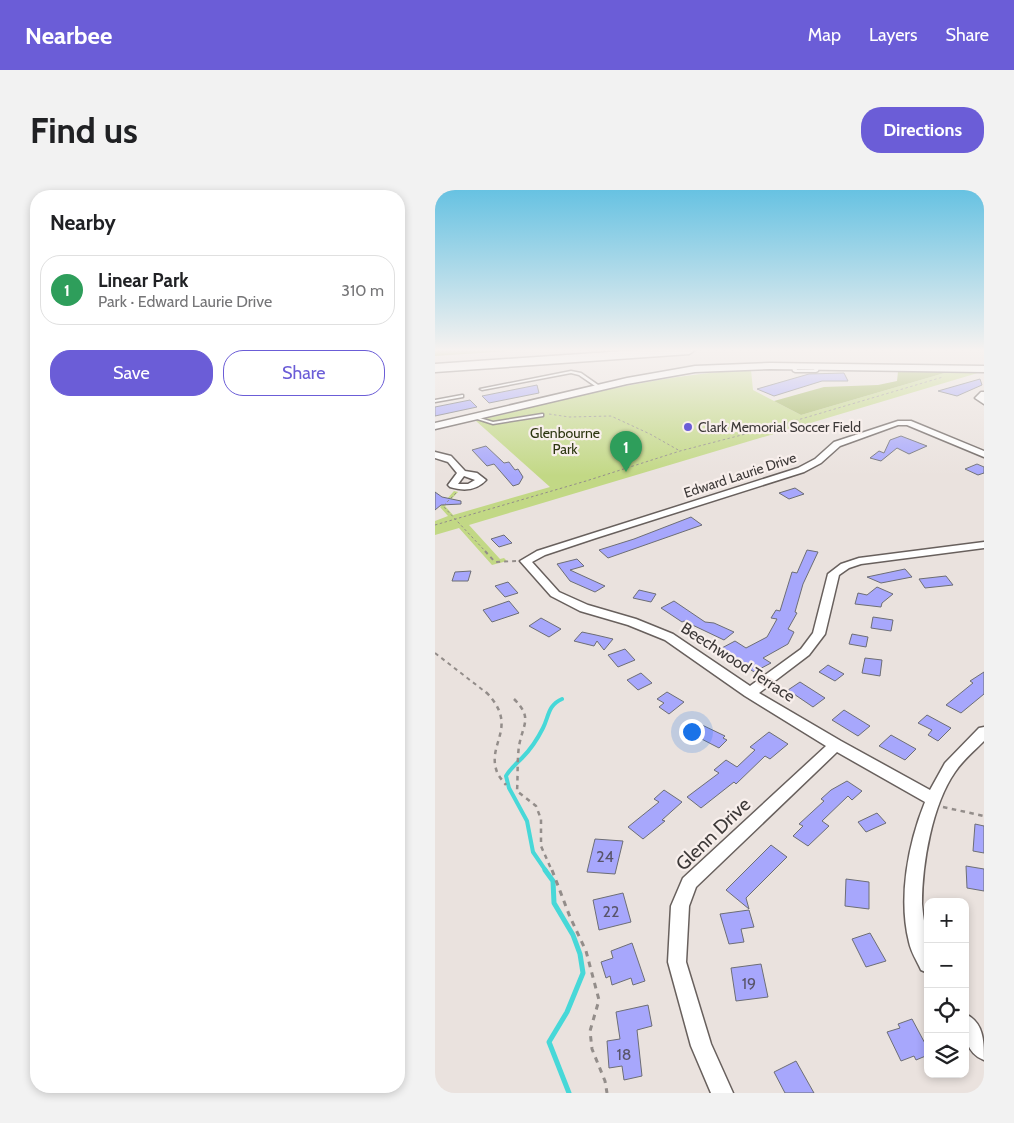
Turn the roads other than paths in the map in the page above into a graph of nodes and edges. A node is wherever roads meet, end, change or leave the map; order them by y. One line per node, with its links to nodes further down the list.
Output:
1 (578, 392): 7 (street)
2 (984, 394): 5 (street)
3 (462, 396): 4 (lane)
4 (435, 401)
5 (984, 402)
6 (542, 415): 7 (lane)
7 (473, 418): 8 (street)
8 (435, 426)
9 (984, 454): 13 (street, Edward Laurie Drive)
10 (435, 455): 11 (street)
11 (463, 473): 11 (street)
12 (984, 545): 14 (street)
13 (525, 561): 14 (street, Beechwood Terrace)
14 (750, 693): 16 (street, Beechwood Terrace)
15 (984, 732): 17 (street)
16 (836, 746): 17 (street, Beechwood Terrace); 21 (street, Glenn Drive)
17 (932, 801): 18 (street)
18 (924, 956)
19 (969, 1029): 20 (street)
20 (984, 1050)
21 (722, 1093)

